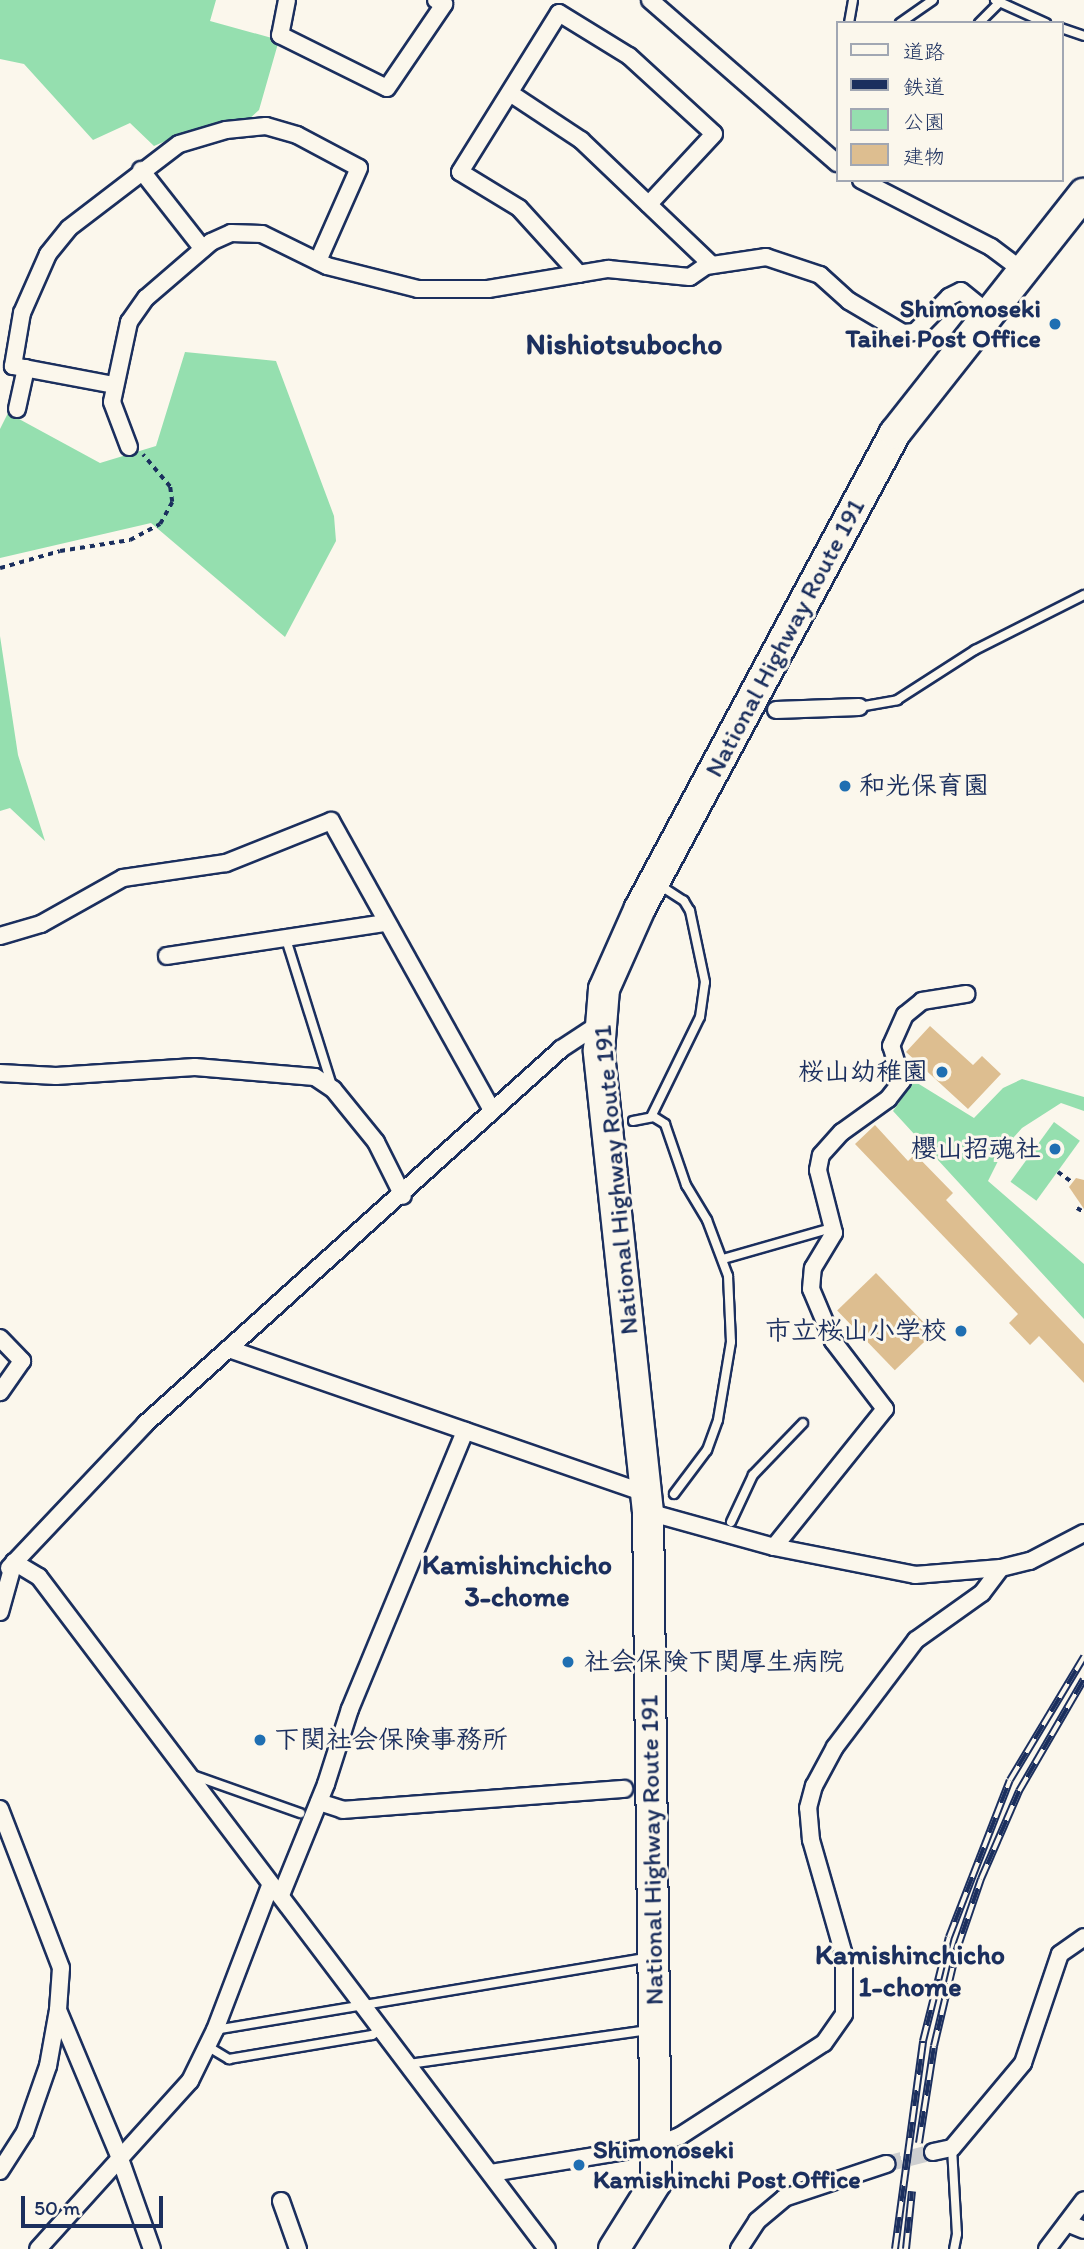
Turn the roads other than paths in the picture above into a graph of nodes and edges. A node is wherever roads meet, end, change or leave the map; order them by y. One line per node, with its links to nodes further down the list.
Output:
1 (287, 0): 2 (street)
2 (436, 0)
3 (650, 0): 14 (street)
4 (853, 0): 7 (lane)
5 (933, 0): 8 (lane)
6 (996, 2): 9 (lane); 10 (lane)
7 (849, 21)
8 (903, 21)
9 (981, 21)
10 (1041, 21)
11 (1063, 29): 12 (lane)
12 (1084, 36)
13 (510, 93): 18 (street); 18 (street); 23 (street)
14 (836, 162)
15 (141, 170): 19 (street); 20 (street); 25 (street)
16 (865, 182): 22 (street)
17 (1084, 194): 22 (highway, National Highway Route 191)
18 (649, 204): 21 (street)
19 (203, 249): 20 (street); 26 (street)
20 (318, 261): 23 (street)
21 (712, 265): 23 (street); 24 (street)
22 (1022, 270): 24 (highway, National Highway Route 191)
23 (579, 274)
24 (988, 313): 32 (highway, National Highway Route 191)
25 (26, 368): 26 (street); 27 (street)
26 (114, 385): 28 (street)
27 (17, 410)
28 (129, 447)
29 (1084, 595): 30 (lane)
30 (859, 707): 31 (street)
31 (776, 710)
32 (654, 882): 38 (highway, National Highway Route 191); 42 (lane)
33 (386, 923): 34 (street); 35 (street); 41 (street)
34 (0, 936)
35 (286, 939): 36 (street); 40 (lane)
36 (167, 956)
37 (966, 994): 45 (street)
38 (599, 1024): 41 (street); 52 (highway, National Highway Route 191)
39 (0, 1073): 40 (street)
40 (333, 1089): 44 (street)
41 (492, 1110): 44 (street)
42 (651, 1117): 43 (lane); 46 (lane)
43 (633, 1121)
44 (403, 1196): 48 (street)
45 (832, 1228): 46 (lane); 55 (street)
46 (723, 1259): 52 (lane)
47 (0, 1338): 49 (street)
48 (229, 1349): 51 (street); 56 (street)
49 (0, 1392)
50 (803, 1423): 53 (lane)
51 (465, 1431): 52 (street); 62 (street)
52 (656, 1500): 55 (street); 67 (highway, National Highway Route 191)
53 (731, 1522)
54 (1084, 1533): 57 (street)
55 (774, 1548): 57 (street)
56 (14, 1562): 58 (street); 59 (street); 60 (street)
57 (1001, 1568): 75 (street)
58 (0, 1578)
59 (0, 1612)
60 (186, 1773): 64 (lane); 65 (street)
61 (624, 1789): 62 (street)
62 (319, 1802): 65 (street)
63 (0, 1809): 69 (street)
64 (300, 1813)
65 (275, 1891): 68 (street); 72 (street)
66 (1084, 1937): 76 (street)
67 (653, 1957): 68 (lane); 71 (highway, National Highway Route 191)
68 (365, 2007): 70 (street); 72 (lane)
69 (58, 2010): 78 (street); 80 (street)
70 (382, 2029): 73 (lane); 74 (street)
71 (654, 2029): 74 (lane); 75 (highway, National Highway Route 191)
72 (215, 2030): 73 (street)
73 (207, 2046): 78 (street)
74 (408, 2064): 81 (street)
75 (655, 2146): 81 (street); 90 (highway, National Highway Route 191)
76 (952, 2148): 77 (street); 92 (lane)
77 (933, 2151)
78 (119, 2156): 87 (street); 88 (street)
79 (886, 2164): 91 (street)
80 (0, 2171)
81 (491, 2173): 89 (street)
82 (1084, 2200): 84 (street)
83 (281, 2201): 86 (street)
84 (1067, 2222): 85 (street); 93 (street)
85 (1084, 2230)
86 (292, 2247)
87 (37, 2249)
88 (152, 2249)
89 (547, 2249)
90 (614, 2249)
91 (739, 2249)
92 (954, 2249)
93 (1047, 2249)

